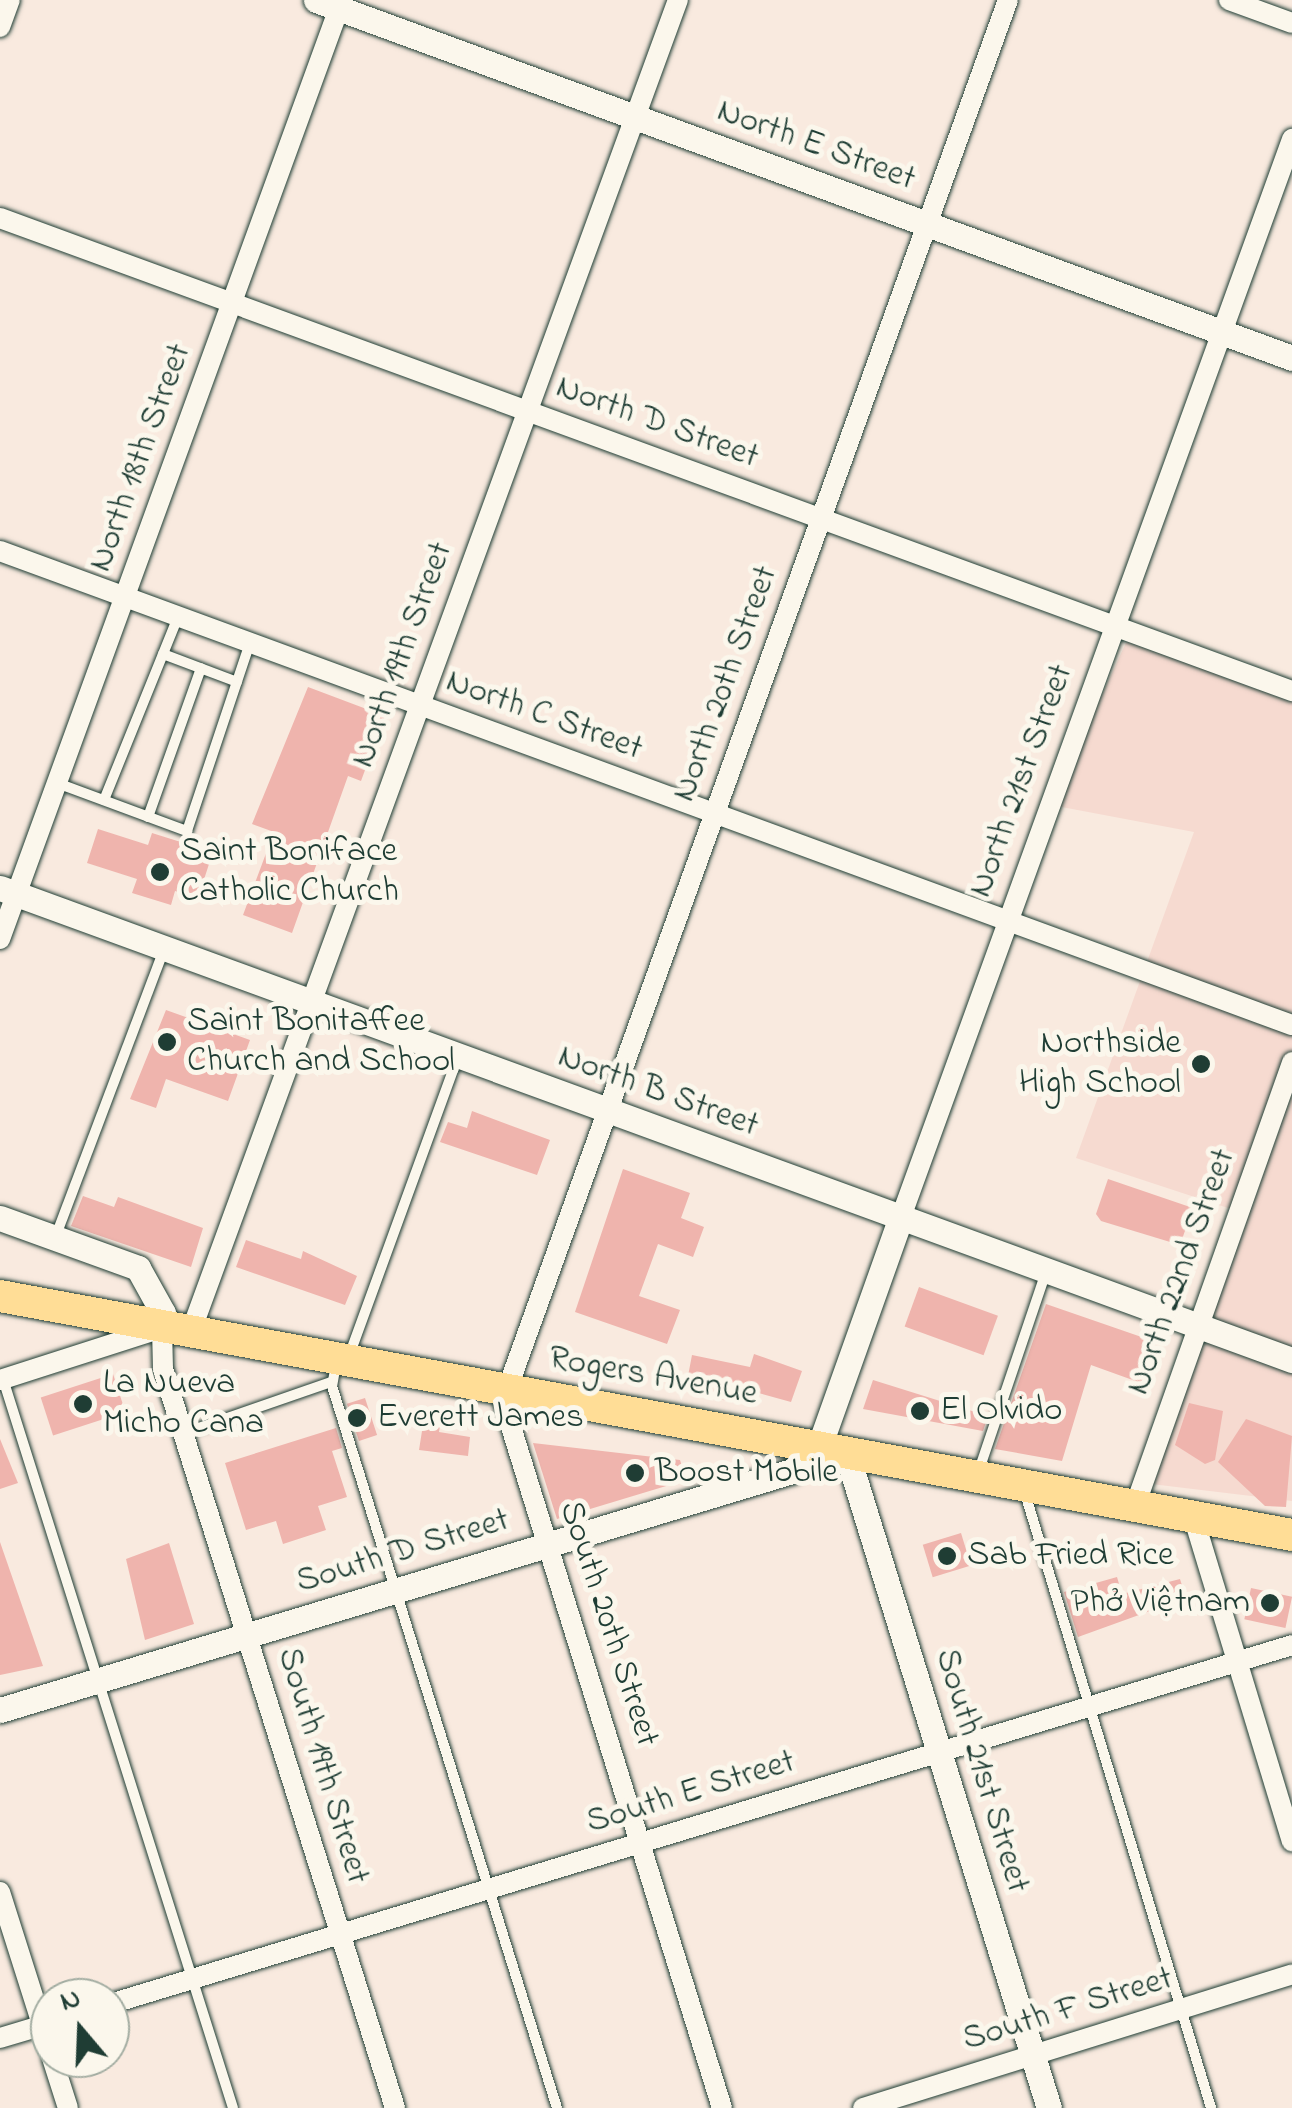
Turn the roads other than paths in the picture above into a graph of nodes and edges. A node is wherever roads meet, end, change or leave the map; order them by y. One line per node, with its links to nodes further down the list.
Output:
1 (10, 0): 7 (street)
2 (678, 0): 8 (street, North 19th Street)
3 (1008, 0): 11 (street, North 20th Street)
4 (1229, 0): 6 (street)
5 (333, 3): 8 (street, North E Street); 12 (street, North 18th Street)
6 (1292, 24)
7 (0, 27)
8 (635, 117): 11 (street, North E Street); 15 (street, North 19th Street)
9 (1292, 139): 13 (street, North 21st Street)
10 (0, 218): 12 (street, North D Street)
11 (927, 224): 13 (street, North E Street); 16 (street, North 20th Street)
12 (233, 303): 15 (street, North D Street); 18 (street, North 18th Street)
13 (1222, 332): 14 (street, North E Street); 20 (street, North 21st Street)
14 (1292, 358)
15 (527, 410): 16 (street, North D Street); 26 (street, North 19th Street)
16 (821, 517): 20 (street, North D Street); 29 (street, North 20th Street)
17 (0, 551): 18 (street, North C Street)
18 (125, 597): 19 (street, North C Street); 27 (street, North 18th Street)
19 (178, 616): 21 (street, North C Street); 22 (lane)
20 (1116, 626): 25 (street, North D Street); 32 (street, North 21st Street)
21 (250, 643): 24 (lane); 26 (street, North C Street)
22 (163, 654): 23 (lane); 28 (lane)
23 (200, 668): 24 (lane); 30 (lane)
24 (237, 682): 30 (lane)
25 (1292, 691)
26 (420, 705): 29 (street, North C Street); 35 (street, North 19th Street)
27 (57, 783): 28 (lane); 31 (street, North 18th Street)
28 (104, 800): 30 (lane)
29 (714, 813): 32 (street, North C Street); 39 (street, North 20th Street)
30 (148, 817)
31 (8, 891): 33 (street, North 18th Street); 34 (street, North B Street)
32 (1008, 921): 36 (street, North C Street); 41 (street, North 21st Street)
33 (0, 939)
34 (165, 948): 35 (street, North B Street); 42 (lane)
35 (312, 1002): 37 (street, North B Street); 46 (street, North 19th Street)
36 (1292, 1024)
37 (459, 1056): 39 (street, North B Street); 48 (lane)
38 (1292, 1062): 45 (street, North 22nd Street)
39 (606, 1111): 41 (street, North B Street); 50 (street, North 20th Street)
40 (0, 1218): 42 (street)
41 (900, 1218): 43 (street, North B Street); 52 (street, North 21st Street)
42 (55, 1238): 46 (street)
43 (1046, 1270): 45 (street, North B Street); 53 (lane)
44 (0, 1296): 46 (main road, Rogers Avenue)
45 (1196, 1324): 47 (street, North B Street); 55 (street, North 22nd Street)
46 (176, 1331): 48 (main road, Rogers Avenue); 49 (street); 51 (street, South 19th Street)
47 (1292, 1360)
48 (338, 1368): 50 (main road, Rogers Avenue); 51 (lane); 59 (lane)
49 (2, 1380): 63 (lane)
50 (506, 1390): 52 (main road, Rogers Avenue); 58 (street, South 20th Street)
51 (184, 1433): 60 (street, South 19th Street)
52 (833, 1450): 53 (main road, Rogers Avenue); 58 (street, South D Street); 66 (street, South 21st Street)
53 (977, 1477): 54 (main road, Rogers Avenue)
54 (1022, 1485): 55 (main road, Rogers Avenue); 64 (lane)
55 (1135, 1506): 56 (main road, Rogers Avenue)
56 (1193, 1516): 57 (main road, Rogers Avenue); 62 (street)
57 (1292, 1535)
58 (547, 1545): 59 (street, South D Street); 68 (street, South 20th Street)
59 (396, 1590): 60 (street, South D Street); 69 (lane)
60 (247, 1635): 63 (street, South D Street); 71 (street, South 19th Street)
61 (1292, 1645): 62 (street, South E Street)
62 (1238, 1662): 64 (street, South E Street); 67 (street)
63 (98, 1680): 65 (street, South D Street); 74 (lane)
64 (1091, 1706): 66 (street, South E Street); 76 (lane)
65 (0, 1710)
66 (939, 1752): 68 (street, South E Street); 79 (street, South 21st Street)
67 (1292, 1841)
68 (641, 1842): 69 (street, South E Street); 85 (street, South 20th Street)
69 (489, 1888): 71 (street, South E Street); 84 (lane)
70 (0, 1892): 73 (street)
71 (341, 1934): 74 (street, South E Street); 83 (street, South 19th Street)
72 (1292, 1974): 76 (street, South F Street)
73 (30, 1978)
74 (193, 1979): 75 (street, South E Street); 82 (lane)
75 (130, 1998)
76 (1180, 2009): 79 (street, South F Street); 88 (lane)
77 (30, 2029): 78 (street)
78 (0, 2038)
79 (1032, 2055): 86 (street, South F Street); 87 (street, South 21st Street)
80 (58, 2078): 81 (street)
81 (68, 2108)
82 (233, 2108)
83 (395, 2108)
84 (557, 2108)
85 (722, 2108)
86 (863, 2108)
87 (1049, 2108)
88 (1211, 2108)

